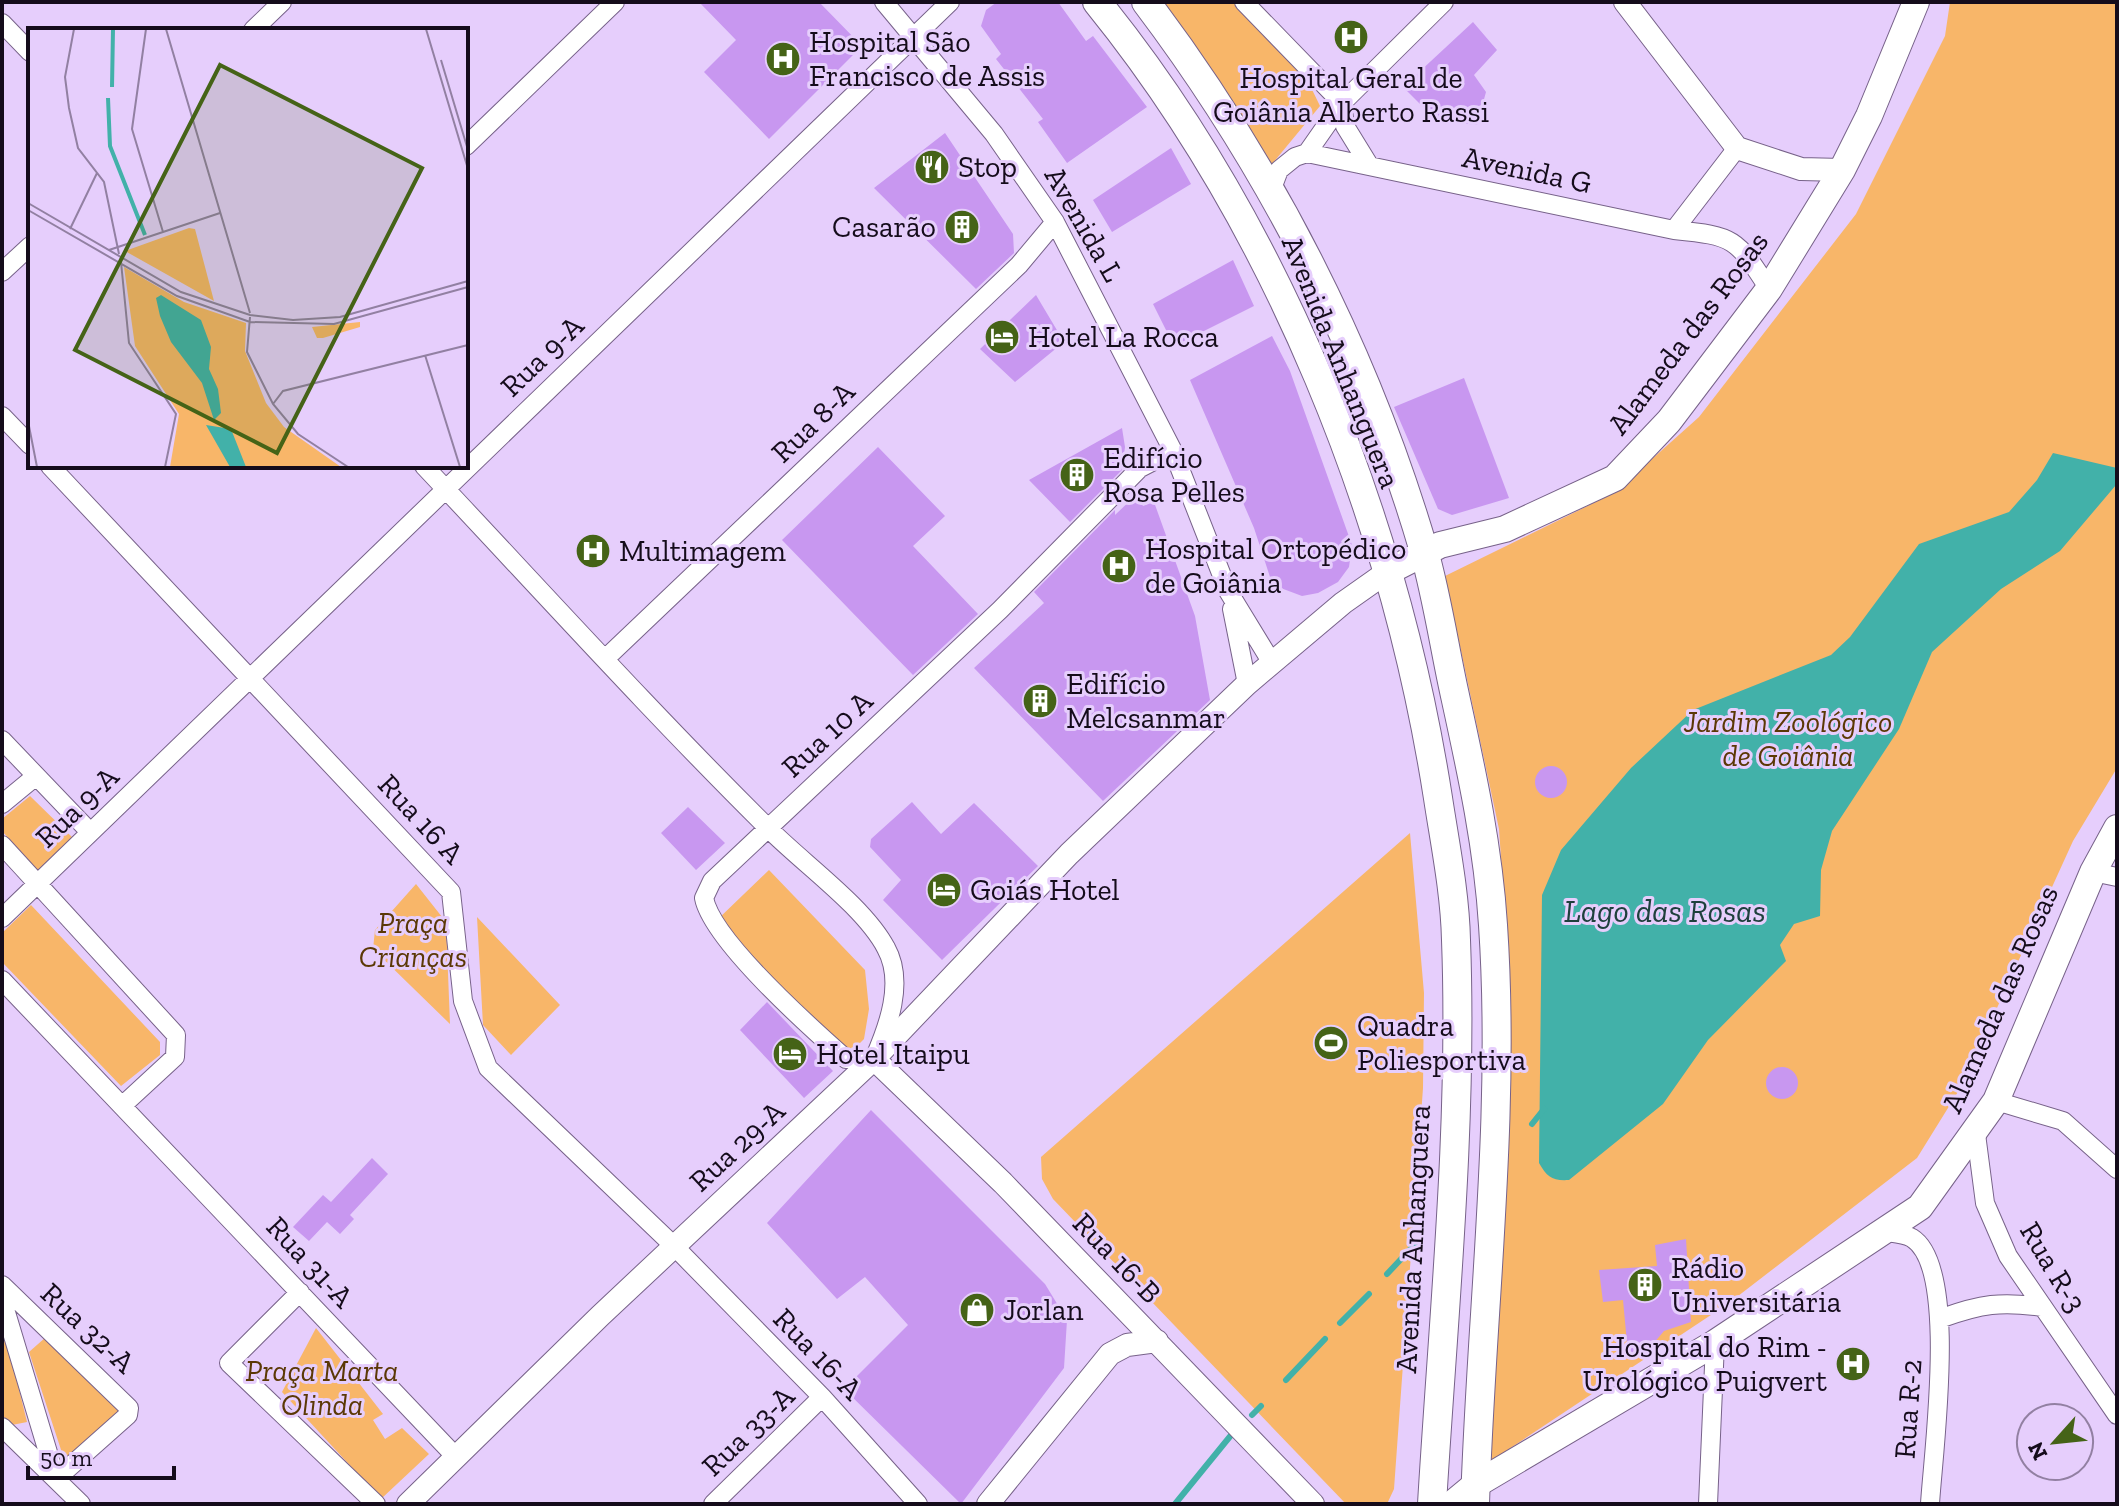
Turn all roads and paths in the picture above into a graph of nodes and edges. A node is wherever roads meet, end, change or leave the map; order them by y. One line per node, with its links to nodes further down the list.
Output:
1 (282, 2): 12 (street)
2 (615, 2): 16 (street)
3 (884, 2): 13 (street, Avenida L)
4 (950, 2): 13 (street, Rua 9-A)
5 (1097, 2): 36 (main road, Avenida Anhanguera)
6 (1146, 2): 21 (main road, Avenida Anhanguera)
7 (1244, 2): 15 (street)
8 (1444, 2): 15 (street)
9 (1625, 2): 17 (street)
10 (1916, 2): 20 (main road, Alameda das Rosas)
11 (2, 23): 14 (street)
12 (255, 28)
13 (915, 35): 22 (street, Avenida L); 30 (street, Rua 9-A)
14 (28, 50)
15 (1342, 103): 18 (street); 19 (street)
16 (468, 144)
17 (1737, 148): 20 (street); 23 (street)
18 (1307, 153): 19 (street, Avenida G); 21 (street)
19 (1369, 165): 23 (street, Avenida G)
20 (1842, 170): 26 (main road, Alameda das Rosas)
21 (1270, 177): 35 (main road, Avenida Anhanguera)
22 (1055, 222): 29 (street, Avenida L); 38 (street, Rua 8-A)
23 (1674, 230): 26 (street, Avenida G)
24 (28, 248): 25 (street)
25 (2, 272)
26 (1769, 289): 35 (main road, Alameda das Rosas)
27 (2, 416): 28 (street)
28 (28, 443)
29 (1173, 451): 37 (street, Avenida L); 45 (street, Rua 10 A)
30 (468, 467)
31 (52, 468): 40 (street, Rua 16 A)
32 (426, 468): 34 (street)
33 (467, 468): 34 (street, Rua 9-A)
34 (445, 489): 38 (street); 40 (street, Rua 9-A)
35 (1424, 552): 36 (main road, Alameda das Rosas); 72 (main road, Avenida Anhanguera)
36 (1387, 572): 39 (street, Rua 29-A); 80 (main road, Avenida Anhanguera)
37 (1228, 591): 39 (street, Avenida L); 41 (street, Avenida L)
38 (605, 659): 45 (street)
39 (1272, 663): 41 (street, Rua 29-A)
40 (250, 678): 47 (street, Rua 9-A); 59 (street, Rua 16 A)
41 (1247, 684): 53 (street, Rua 29-A)
42 (2, 740): 43 (street)
43 (36, 776): 44 (street); 47 (street)
44 (2, 804)
45 (767, 828): 53 (street); 53 (street, Rua 10 A)
46 (2117, 828): 49 (main road, Alameda das Rosas)
47 (90, 832): 50 (street, Rua 9-A)
48 (2, 845): 50 (street)
49 (2105, 874): 54 (main road, Alameda das Rosas)
50 (39, 882): 51 (street, Rua 9-A); 55 (street)
51 (2, 918)
52 (2, 980): 55 (street, Rua 31-A)
53 (874, 1059): 59 (street, Rua 29-A); 65 (street, Rua 16-B)
54 (1996, 1101): 56 (main road, Alameda das Rosas); 57 (street)
55 (123, 1105): 61 (street, Rua 31-A)
56 (1976, 1134): 58 (main road, Alameda das Rosas); 63 (street, Rua R-3)
57 (2117, 1169)
58 (1881, 1231): 64 (street, Rua R-2); 66 (main road, Alameda das Rosas)
59 (674, 1246): 67 (street, Rua 16-A); 70 (street, Rua 29-A)
60 (2, 1285): 71 (street, Rua 32-A)
61 (300, 1292): 70 (street, Rua 31-A); 74 (street)
62 (2, 1299): 71 (street, Rua 32-A)
63 (2042, 1307): 64 (street, Rua R-2); 68 (street, Rua R-3)
64 (1942, 1318): 83 (street, Rua R-2)
65 (1157, 1341): 78 (street); 79 (street, Rua 16-B)
66 (1715, 1343): 72 (main road, Alameda das Rosas); 82 (street)
67 (822, 1397): 76 (street, Rua 33-A); 77 (street, Rua 16-A)
68 (2117, 1415)
69 (2, 1427): 71 (street, Rua 32-A)
70 (456, 1457): 75 (street, Rua 29-A)
71 (56, 1479): 73 (street, Rua 32-A)
72 (1475, 1494): 81 (main road, Alameda das Rosas)
73 (81, 1504)
74 (376, 1504)
75 (408, 1504)
76 (713, 1504)
77 (918, 1504)
78 (988, 1504)
79 (1313, 1504)
80 (1432, 1504)
81 (1452, 1504)
82 (1708, 1504)
83 (1930, 1504)

